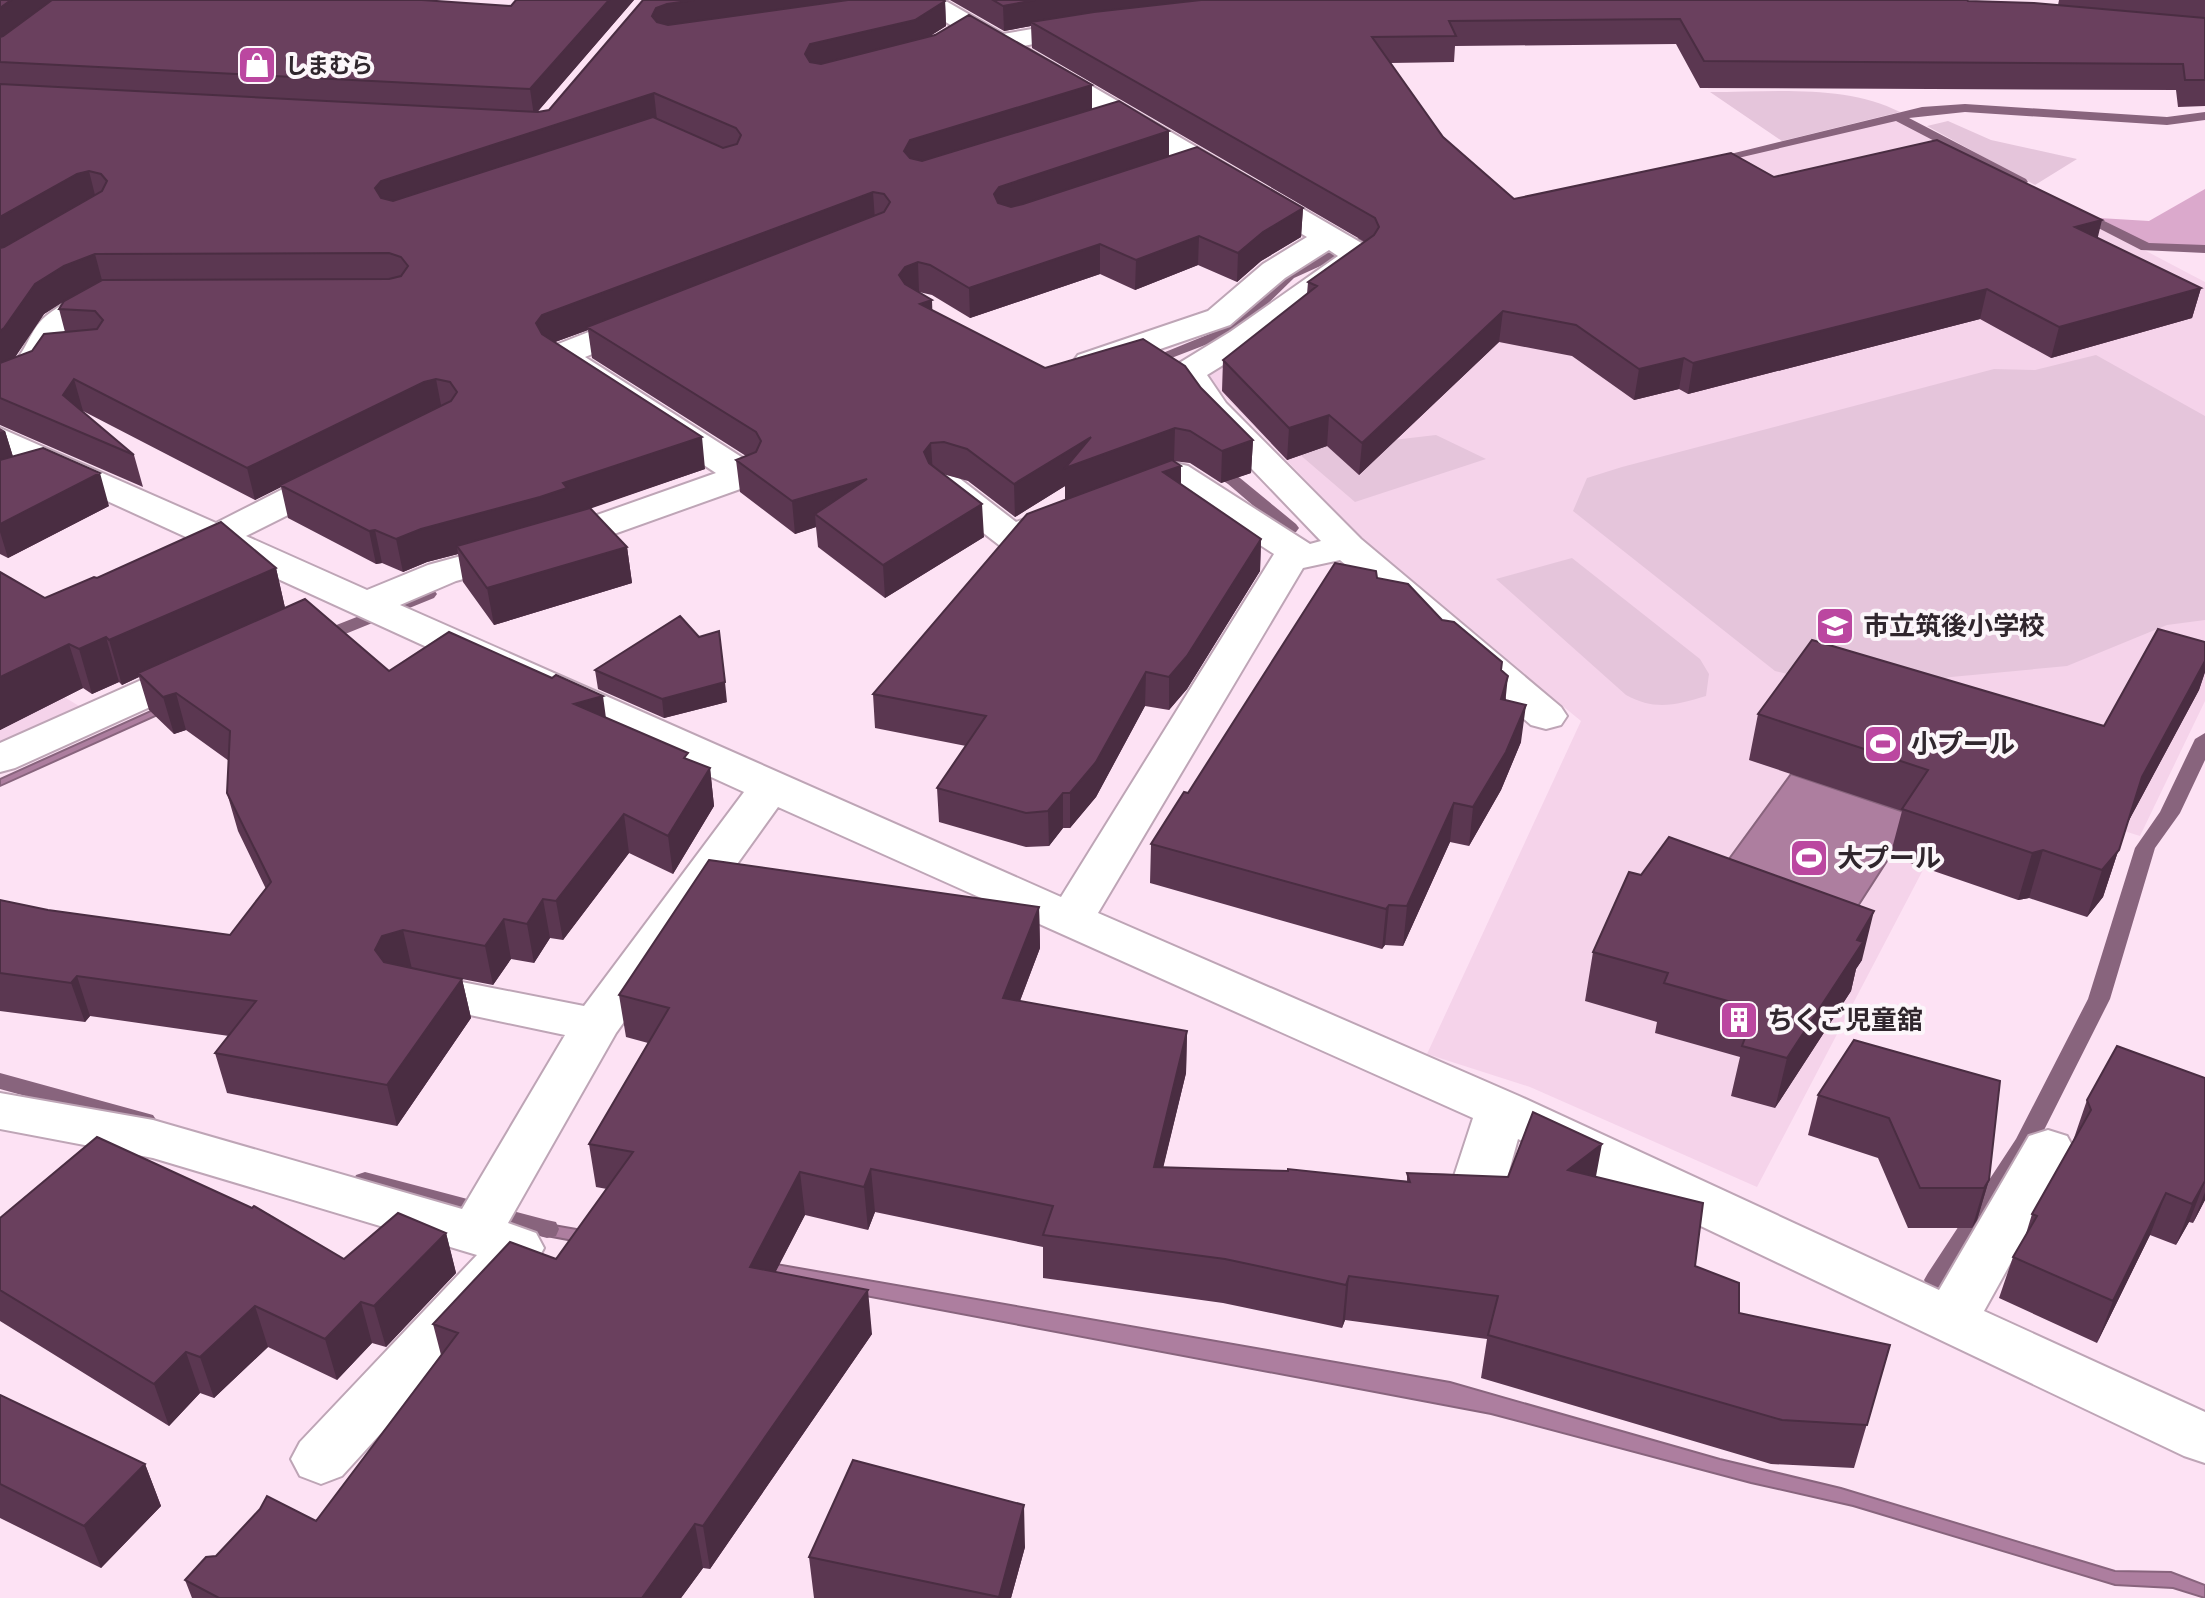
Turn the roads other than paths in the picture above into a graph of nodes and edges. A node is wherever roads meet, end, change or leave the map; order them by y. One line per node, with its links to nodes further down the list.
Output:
1 (928, 1): 2 (street); 4 (street)
2 (899, 7)
3 (1108, 25): 4 (street)
4 (972, 36): 5 (street)
5 (1329, 237): 10 (street); 16 (street)
6 (149, 297): 9 (street)
7 (674, 310): 18 (street)
8 (78, 351): 9 (street)
9 (40, 352): 11 (street)
10 (1063, 371)
11 (0, 387)
12 (373, 458): 15 (street)
13 (23, 460): 15 (street)
14 (946, 486): 17 (street)
15 (218, 536): 18 (street)
16 (1348, 547): 17 (street); 21 (street)
17 (1304, 557): 24 (street)
18 (360, 602): 19 (street); 23 (street)
19 (312, 618)
20 (227, 657): 22 (street)
21 (1546, 716)
22 (0, 759)
23 (770, 787): 24 (street); 26 (street)
24 (1070, 920): 27 (street)
25 (411, 988): 26 (street)
26 (596, 1025): 31 (street)
27 (1501, 1109): 30 (street); 32 (street)
28 (0, 1111): 31 (street)
29 (2048, 1149): 32 (street)
30 (1384, 1192)
31 (475, 1233): 34 (street)
32 (1950, 1320): 33 (street)
33 (2205, 1439)
34 (321, 1459)

